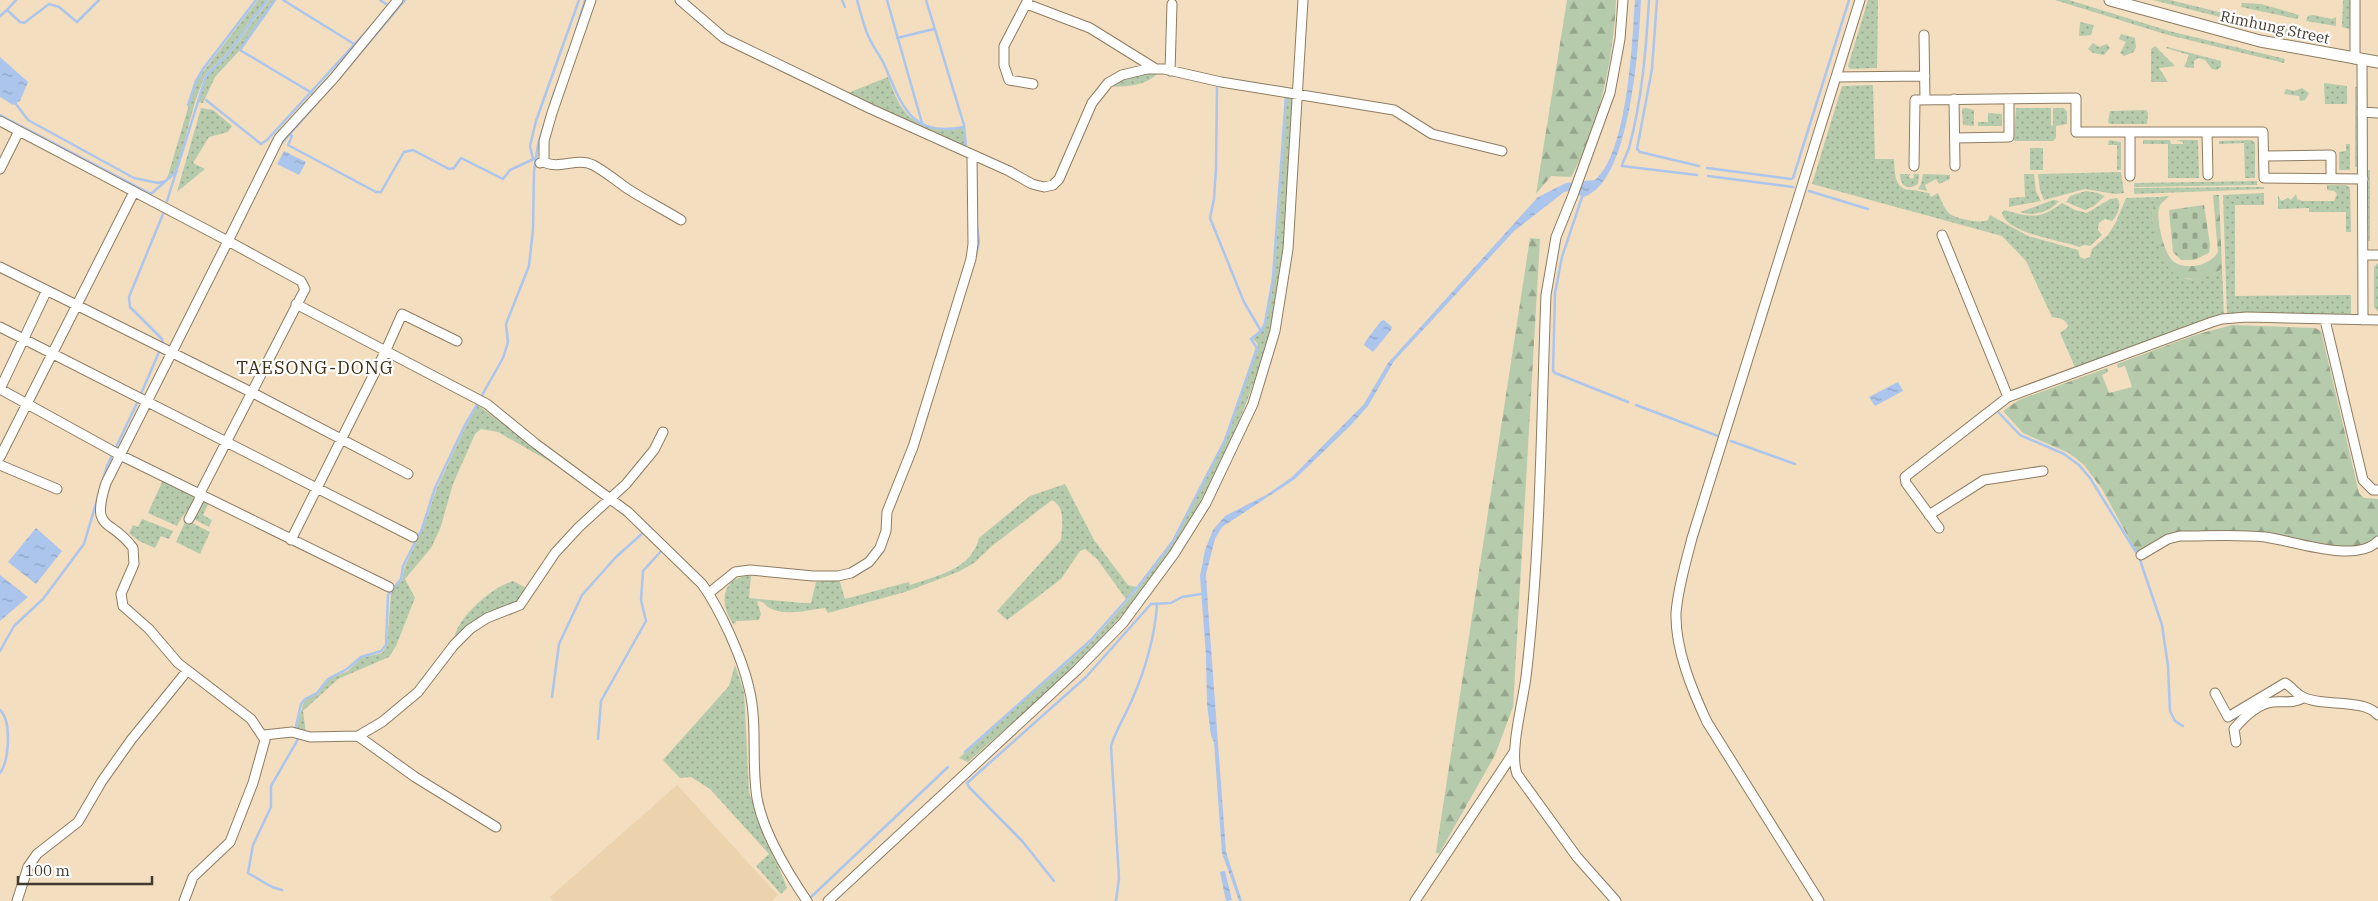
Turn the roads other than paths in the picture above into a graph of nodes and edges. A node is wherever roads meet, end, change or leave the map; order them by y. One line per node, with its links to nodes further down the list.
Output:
1 (398, 0): 43 (street)
2 (591, 0): 41 (street)
3 (680, 0): 31 (street)
4 (1303, 0): 19 (street)
5 (1623, 0): 93 (street)
6 (1860, 0): 17 (street)
7 (2110, 0): 12 (main road, Rimhung Street)
8 (2355, 0): 12 (street)
9 (1027, 2): 14 (street); 18 (street)
10 (1172, 4): 15 (street)
11 (1924, 34): 16 (street)
12 (2358, 60): 13 (main road, Rimhung Street); 23 (street)
13 (2378, 62)
14 (1156, 69): 15 (street); 31 (street)
15 (1170, 71): 19 (street)
16 (1925, 76): 17 (street); 21 (street)
17 (1836, 77): 101 (street)
18 (1033, 84)
19 (1297, 93): 30 (street); 98 (street)
20 (2009, 99): 22 (street); 27 (street); 29 (street)
21 (1926, 100): 22 (street); 33 (street)
22 (1954, 100): 29 (street)
23 (2362, 112): 24 (street); 39 (street)
24 (2378, 113)
25 (0, 121): 26 (street)
26 (19, 131): 35 (street); 40 (street)
27 (2130, 132): 28 (street); 37 (street)
28 (2207, 132): 32 (street); 36 (street)
29 (1955, 138): 34 (street)
30 (1502, 151)
31 (972, 156): 85 (street)
32 (2264, 156): 38 (street); 38 (street)
33 (1914, 166)
34 (1955, 166)
35 (0, 169)
36 (2208, 175)
37 (2130, 176)
38 (2331, 178): 39 (street)
39 (2363, 178): 44 (street)
40 (134, 192): 43 (street); 49 (street)
41 (681, 220)
42 (1942, 235): 61 (street)
43 (228, 241): 48 (street); 56 (street)
44 (2363, 255): 45 (street); 51 (street)
45 (2378, 255)
46 (0, 268): 47 (street)
47 (46, 292): 49 (street); 54 (street)
48 (296, 304): 57 (street); 60 (street)
49 (77, 305): 56 (street); 58 (street)
50 (2326, 320): 51 (street); 61 (street); 74 (street)
51 (2363, 320): 52 (street)
52 (2378, 320)
53 (0, 327): 54 (street)
54 (25, 340): 58 (street); 59 (street)
55 (457, 341): 57 (street)
56 (166, 350): 60 (street); 62 (street)
57 (386, 350): 65 (street); 76 (street)
58 (52, 354): 62 (street); 63 (street)
59 (0, 389): 63 (street)
60 (253, 393): 65 (street); 66 (street)
61 (2008, 398): 77 (street)
62 (142, 400): 66 (street); 67 (street)
63 (27, 404): 67 (street); 68 (street)
64 (663, 432): 76 (street)
65 (341, 438): 71 (street); 73 (street)
66 (228, 442): 73 (street); 75 (street)
67 (116, 453): 75 (street); 86 (street)
68 (0, 457)
69 (0, 466): 72 (street)
70 (2044, 471): 77 (street)
71 (408, 474)
72 (57, 489)
73 (316, 489): 80 (street); 81 (street)
74 (2378, 490)
75 (200, 493): 78 (street); 81 (street)
76 (610, 499): 85 (street); 91 (street)
77 (1929, 515): 79 (street)
78 (189, 519)
79 (1939, 528)
80 (413, 536)
81 (291, 540): 84 (street)
82 (2378, 541): 83 (street)
83 (2141, 555)
84 (389, 587)
85 (709, 593): 97 (street)
86 (187, 671): 90 (street); 95 (street)
87 (2215, 693): 88 (street)
88 (2303, 698): 89 (street); 92 (street)
89 (2378, 715)
90 (264, 735): 91 (street); 96 (street)
91 (358, 736): 94 (street)
92 (2236, 742)
93 (1514, 752): 99 (street); 100 (street)
94 (496, 827)
95 (17, 901)
96 (184, 901)
97 (807, 901)
98 (828, 901)
99 (1415, 901)
100 (1616, 901)
101 (1819, 901)

